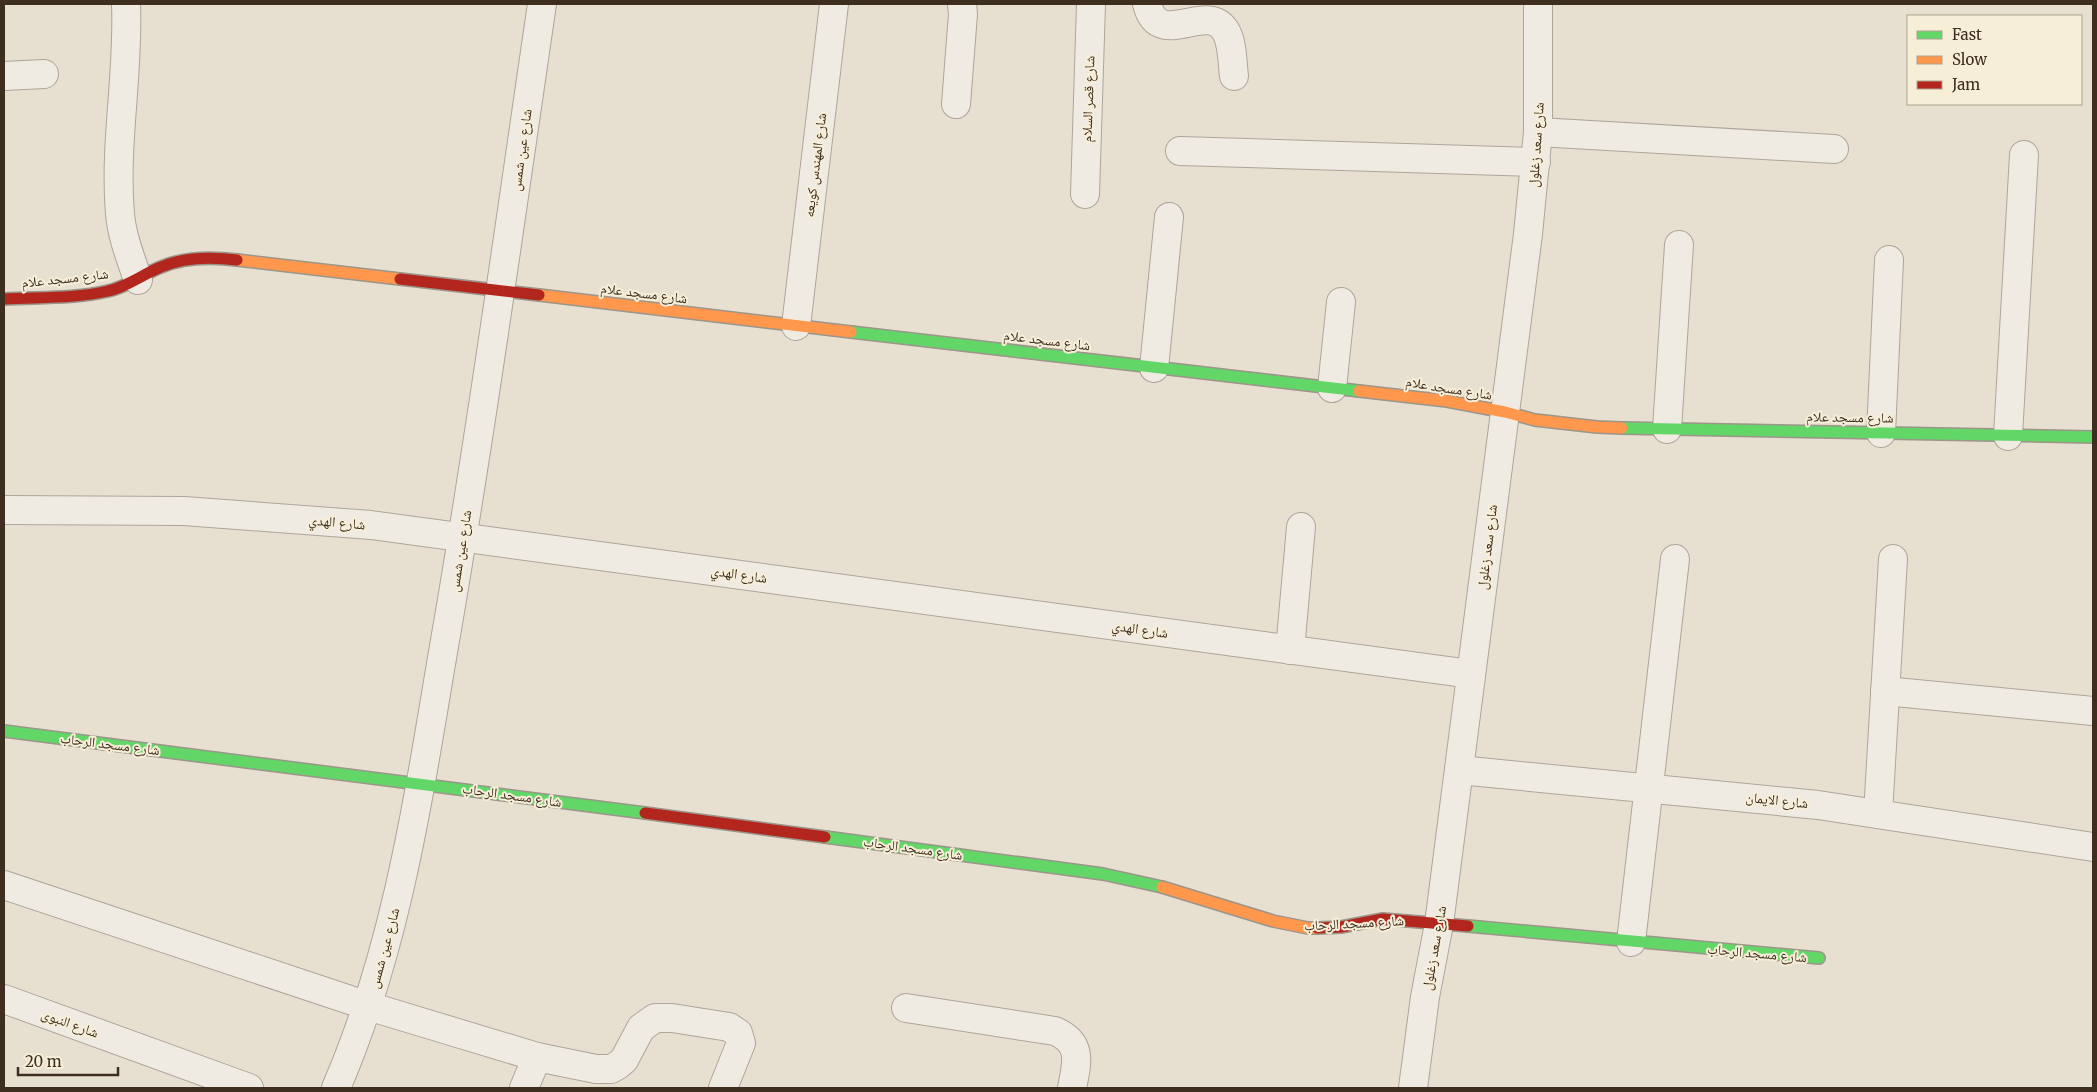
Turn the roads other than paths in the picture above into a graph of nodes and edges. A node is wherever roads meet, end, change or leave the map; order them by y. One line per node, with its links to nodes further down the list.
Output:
1 (126, 4): 21 (street)
2 (542, 4): 22 (street, شارع عين شمس)
3 (834, 4): 25 (street, شارع المهندس كويعه)
4 (962, 4): 11 (street)
5 (1091, 4): 17 (street, شارع قصر السلام)
6 (1147, 4): 10 (street)
7 (1538, 4): 12 (street, شارع سعد زغلول)
8 (44, 74): 9 (street)
9 (4, 76)
10 (1234, 76)
11 (956, 104)
12 (1538, 132): 13 (street); 16 (street, شارع سعد زغلول)
13 (1834, 150)
14 (1180, 151): 16 (street)
15 (2024, 155): 31 (street)
16 (1536, 162): 28 (street, شارع سعد زغلول)
17 (1085, 194)
18 (1169, 217): 26 (street)
19 (1678, 245): 29 (street)
20 (1889, 260): 30 (street)
21 (138, 280): 22 (street, شارع مسجد علام); 23 (street, شارع مسجد علام)
22 (500, 291): 25 (street, شارع مسجد علام); 35 (street, شارع عين شمس)
23 (4, 299)
24 (1341, 302): 27 (street)
25 (796, 326): 26 (street, شارع مسجد علام)
26 (1154, 368): 27 (street, شارع مسجد علام)
27 (1332, 388): 28 (street, شارع مسجد علام)
28 (1505, 412): 29 (street, شارع مسجد علام); 39 (street, شارع سعد زغلول)
29 (1667, 429): 30 (street, شارع مسجد علام)
30 (1881, 433): 31 (street, شارع مسجد علام)
31 (2008, 436): 32 (street, شارع مسجد علام)
32 (2093, 438)
33 (4, 510): 35 (street, شارع الهدي)
34 (1301, 527): 38 (street)
35 (463, 537): 38 (street, شارع الهدي); 44 (street, شارع عين شمس)
36 (1675, 559): 45 (street)
37 (1893, 559): 40 (street)
38 (1290, 650): 39 (street, شارع الهدي)
39 (1471, 674): 43 (street, شارع سعد زغلول)
40 (1885, 691): 41 (street); 46 (street)
41 (2093, 711)
42 (4, 731): 44 (street, شارع مسجد الرحاب)
43 (1458, 770): 45 (street, شارع الايمان); 49 (street, شارع سعد زغلول)
44 (420, 783): 49 (street, شارع مسجد الرحاب); 53 (street, شارع عين شمس)
45 (1649, 788): 46 (street, شارع الايمان); 50 (street)
46 (1878, 814): 47 (street, شارع الايمان)
47 (2093, 847)
48 (4, 885): 53 (street)
49 (1439, 924): 50 (street, شارع مسجد الرحاب); 61 (street, شارع سعد زغلول)
50 (1631, 942): 51 (street, شارع مسجد الرحاب)
51 (1819, 958)
52 (4, 1000): 56 (street, شارع النبوى)
53 (368, 1006): 55 (street); 57 (street, شارع عين شمس)
54 (906, 1008): 60 (street)
55 (537, 1057): 58 (street); 59 (street)
56 (249, 1088)
57 (336, 1088)
58 (524, 1088)
59 (723, 1088)
60 (1072, 1088)
61 (1413, 1088)

